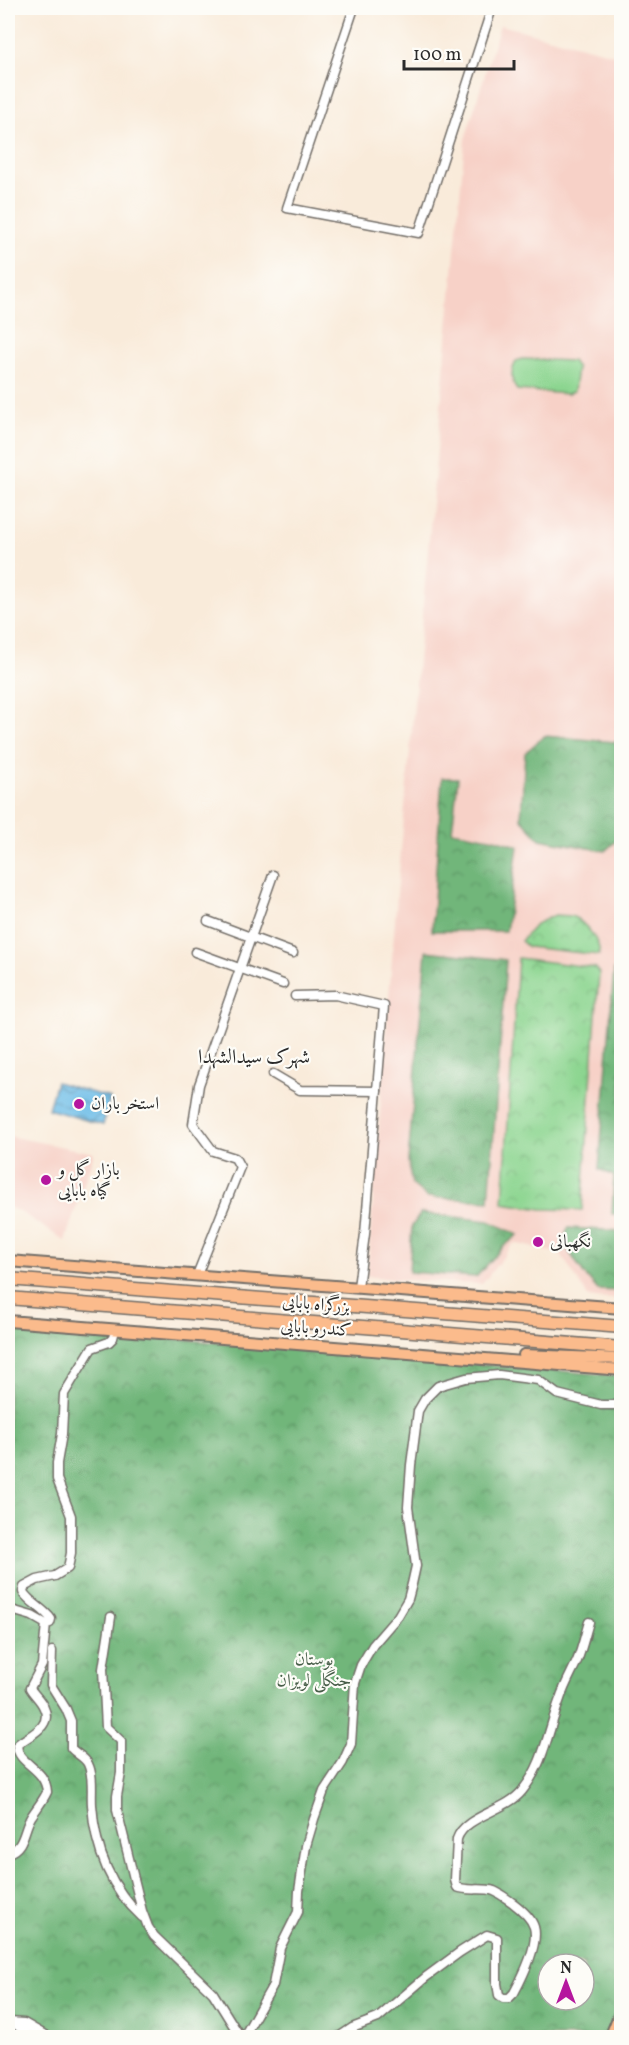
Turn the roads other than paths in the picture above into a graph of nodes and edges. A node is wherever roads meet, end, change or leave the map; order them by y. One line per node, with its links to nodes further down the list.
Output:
1 (354, 8): 2 (street)
2 (492, 8)
3 (273, 875): 5 (street)
4 (207, 921): 5 (street)
5 (250, 937): 7 (street); 8 (street)
6 (195, 952): 8 (street)
7 (293, 953)
8 (239, 969): 9 (street); 14 (street)
9 (283, 984)
10 (296, 996): 12 (street)
11 (273, 1074): 12 (street)
12 (377, 1091): 16 (street)
13 (8, 1261): 14 (main road)
14 (197, 1275): 16 (main road)
15 (8, 1279): 22 (highway, بزرگراه بابایی)
16 (358, 1287): 18 (main road)
17 (8, 1298): 24 (highway, بزرگراه بابایی)
18 (621, 1308)
19 (8, 1317): 21 (main road)
20 (8, 1321): 21 (main road, کندرو بابایی)
21 (44, 1324): 23 (main road, کندرو بابایی)
22 (621, 1327)
23 (115, 1330): 25 (main road, کندرو بابایی); 32 (street)
24 (621, 1348)
25 (419, 1353): 26 (main road); 27 (main road, کندرو بابایی)
26 (621, 1359)
27 (621, 1370)
28 (621, 1405): 40 (street)
29 (8, 1609): 32 (street)
30 (111, 1617): 35 (street)
31 (589, 1622): 41 (street)
32 (46, 1624): 34 (street)
33 (52, 1651): 35 (street)
34 (8, 1853)
35 (145, 1919): 40 (street)
36 (621, 2008): 42 (main road)
37 (10, 2022): 38 (street); 39 (street)
38 (33, 2037)
39 (50, 2037)
40 (242, 2037)
41 (337, 2037)
42 (610, 2037)

